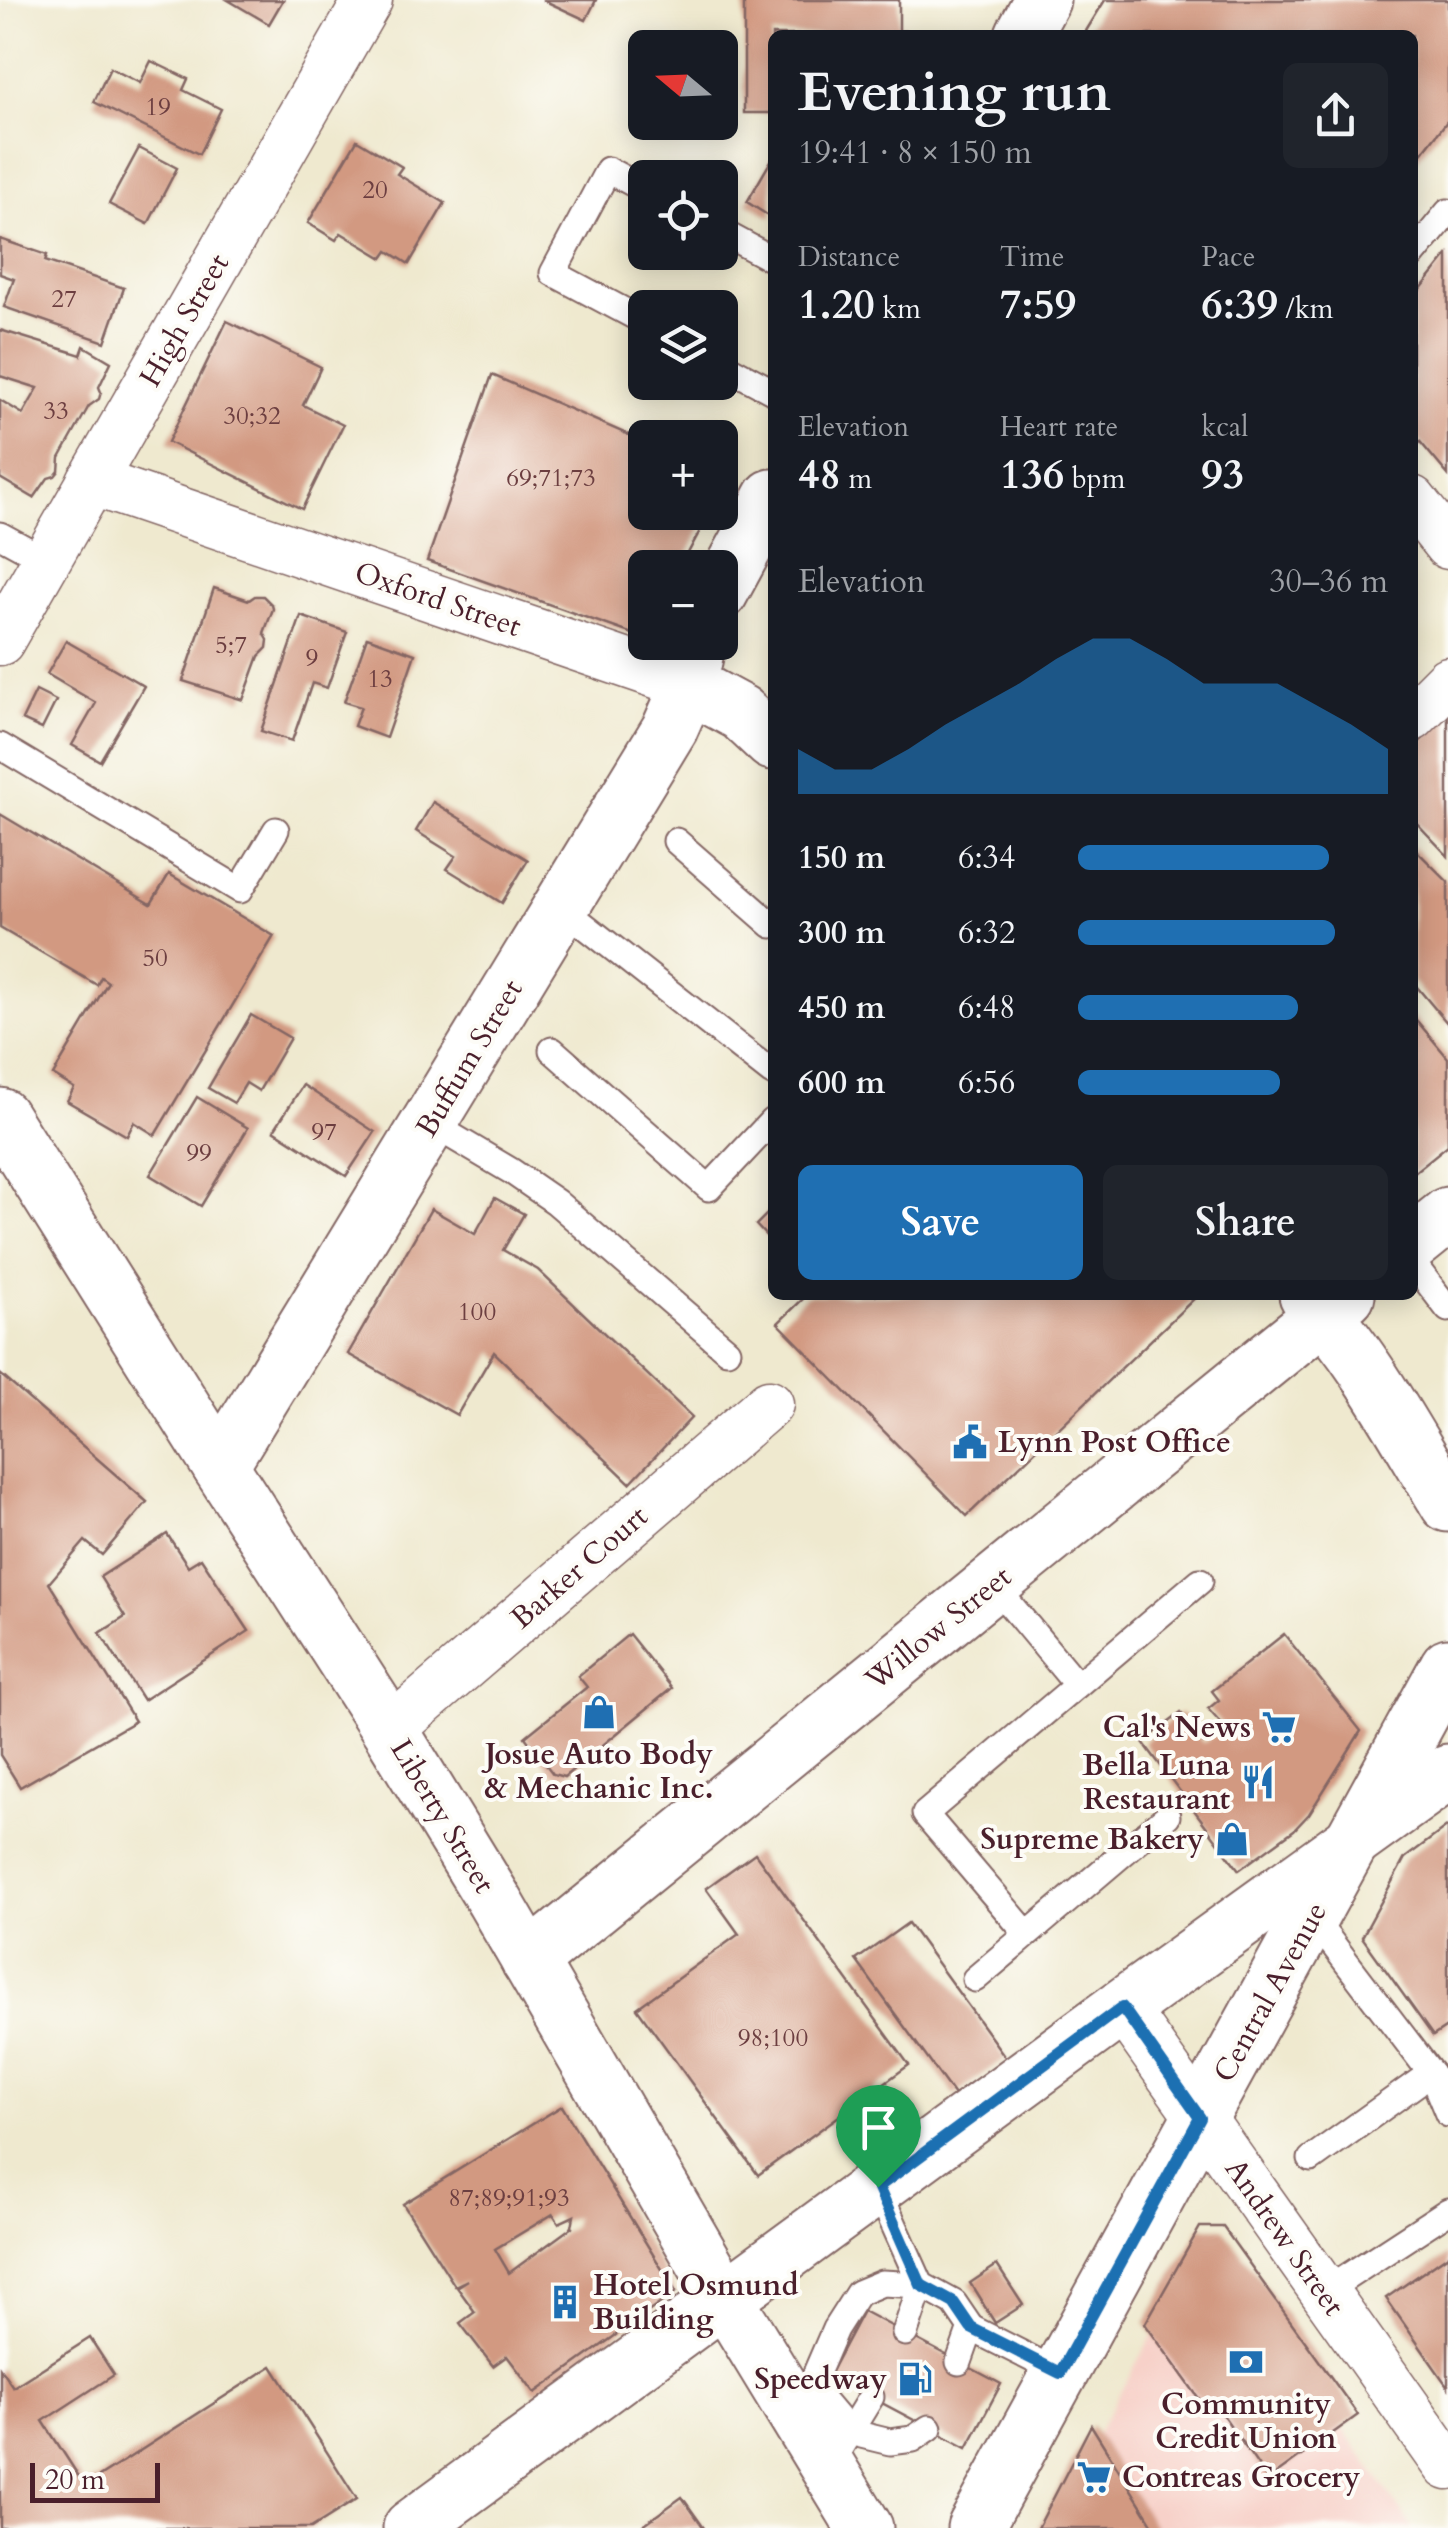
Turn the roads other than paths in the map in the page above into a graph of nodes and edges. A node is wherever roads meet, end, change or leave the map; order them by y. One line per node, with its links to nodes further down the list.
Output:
1 (368, 0): 12 (street, High Street)
2 (1042, 0): 3 (main road)
3 (1026, 30)
4 (628, 181): 9 (lane)
5 (1448, 212): 7 (lane)
6 (738, 241): 8 (lane)
7 (1418, 249)
8 (768, 257)
9 (628, 313)
10 (738, 373): 11 (lane)
11 (768, 390)
12 (91, 480): 17 (street, High Street); 20 (street, Oxford Street)
13 (768, 504): 18 (main road)
14 (1418, 507): 16 (street)
15 (0, 535): 17 (lane)
16 (1447, 540)
17 (46, 560): 19 (street, High Street)
18 (738, 560)
19 (0, 641)
20 (694, 664): 23 (main road, Oxford Street); 27 (main road, Buffum Street)
21 (1448, 681): 22 (street)
22 (1418, 710)
23 (768, 738)
24 (0, 746): 25 (lane)
25 (276, 830)
26 (676, 841): 28 (lane)
27 (561, 907): 30 (lane); 32 (main road, Buffum Street)
28 (768, 922)
29 (552, 1050): 33 (lane)
30 (768, 1071)
31 (0, 1116): 41 (main road, Liberty Street)
32 (430, 1123): 39 (lane); 41 (main road, Buffum Street)
33 (768, 1125)
34 (1448, 1215): 35 (main road)
35 (1418, 1239)
36 (1418, 1270): 38 (lane)
37 (1326, 1301): 42 (main road); 44 (main road, Willow Street)
38 (1448, 1309)
39 (727, 1350)
40 (769, 1404): 47 (street, Barker Court)
41 (220, 1466): 47 (main road, Liberty Street)
42 (1448, 1504)
43 (1200, 1581): 46 (lane)
44 (993, 1584): 46 (lane); 53 (main road, Willow Street)
45 (1448, 1666): 50 (main road, Central Avenue)
46 (1077, 1686): 52 (lane)
47 (390, 1730): 53 (main road, Liberty Street)
48 (1448, 1772): 50 (main road)
49 (1167, 1816): 52 (lane)
50 (1356, 1838): 51 (main road, Central Avenue); 55 (main road)
51 (1312, 1917): 56 (lane); 58 (main road, Central Avenue)
52 (1027, 1934): 54 (lane)
53 (529, 1961): 64 (main road, Liberty Street)
54 (975, 1979)
55 (1122, 2007): 58 (street, Andrew Street); 60 (main road)
56 (1431, 2073): 57 (lane); 59 (lane)
57 (1448, 2114)
58 (1200, 2118): 63 (street, Andrew Street); 68 (main road, Central Avenue)
59 (1311, 2159)
60 (878, 2187): 62 (lane); 64 (main road)
61 (1448, 2210): 63 (lane)
62 (921, 2285): 65 (lane); 66 (lane); 71 (lane)
63 (1324, 2292): 72 (street, Andrew Street)
64 (725, 2298): 71 (main road, Liberty Street); 73 (main road)
65 (971, 2328): 67 (lane); 68 (lane)
66 (905, 2333)
67 (959, 2362)
68 (1060, 2373): 75 (main road, Central Avenue)
69 (871, 2397): 71 (lane)
70 (929, 2428): 71 (lane)
71 (839, 2450): 74 (main road, Liberty Street)
72 (1448, 2466)
73 (410, 2528)
74 (865, 2528)
75 (974, 2528)

